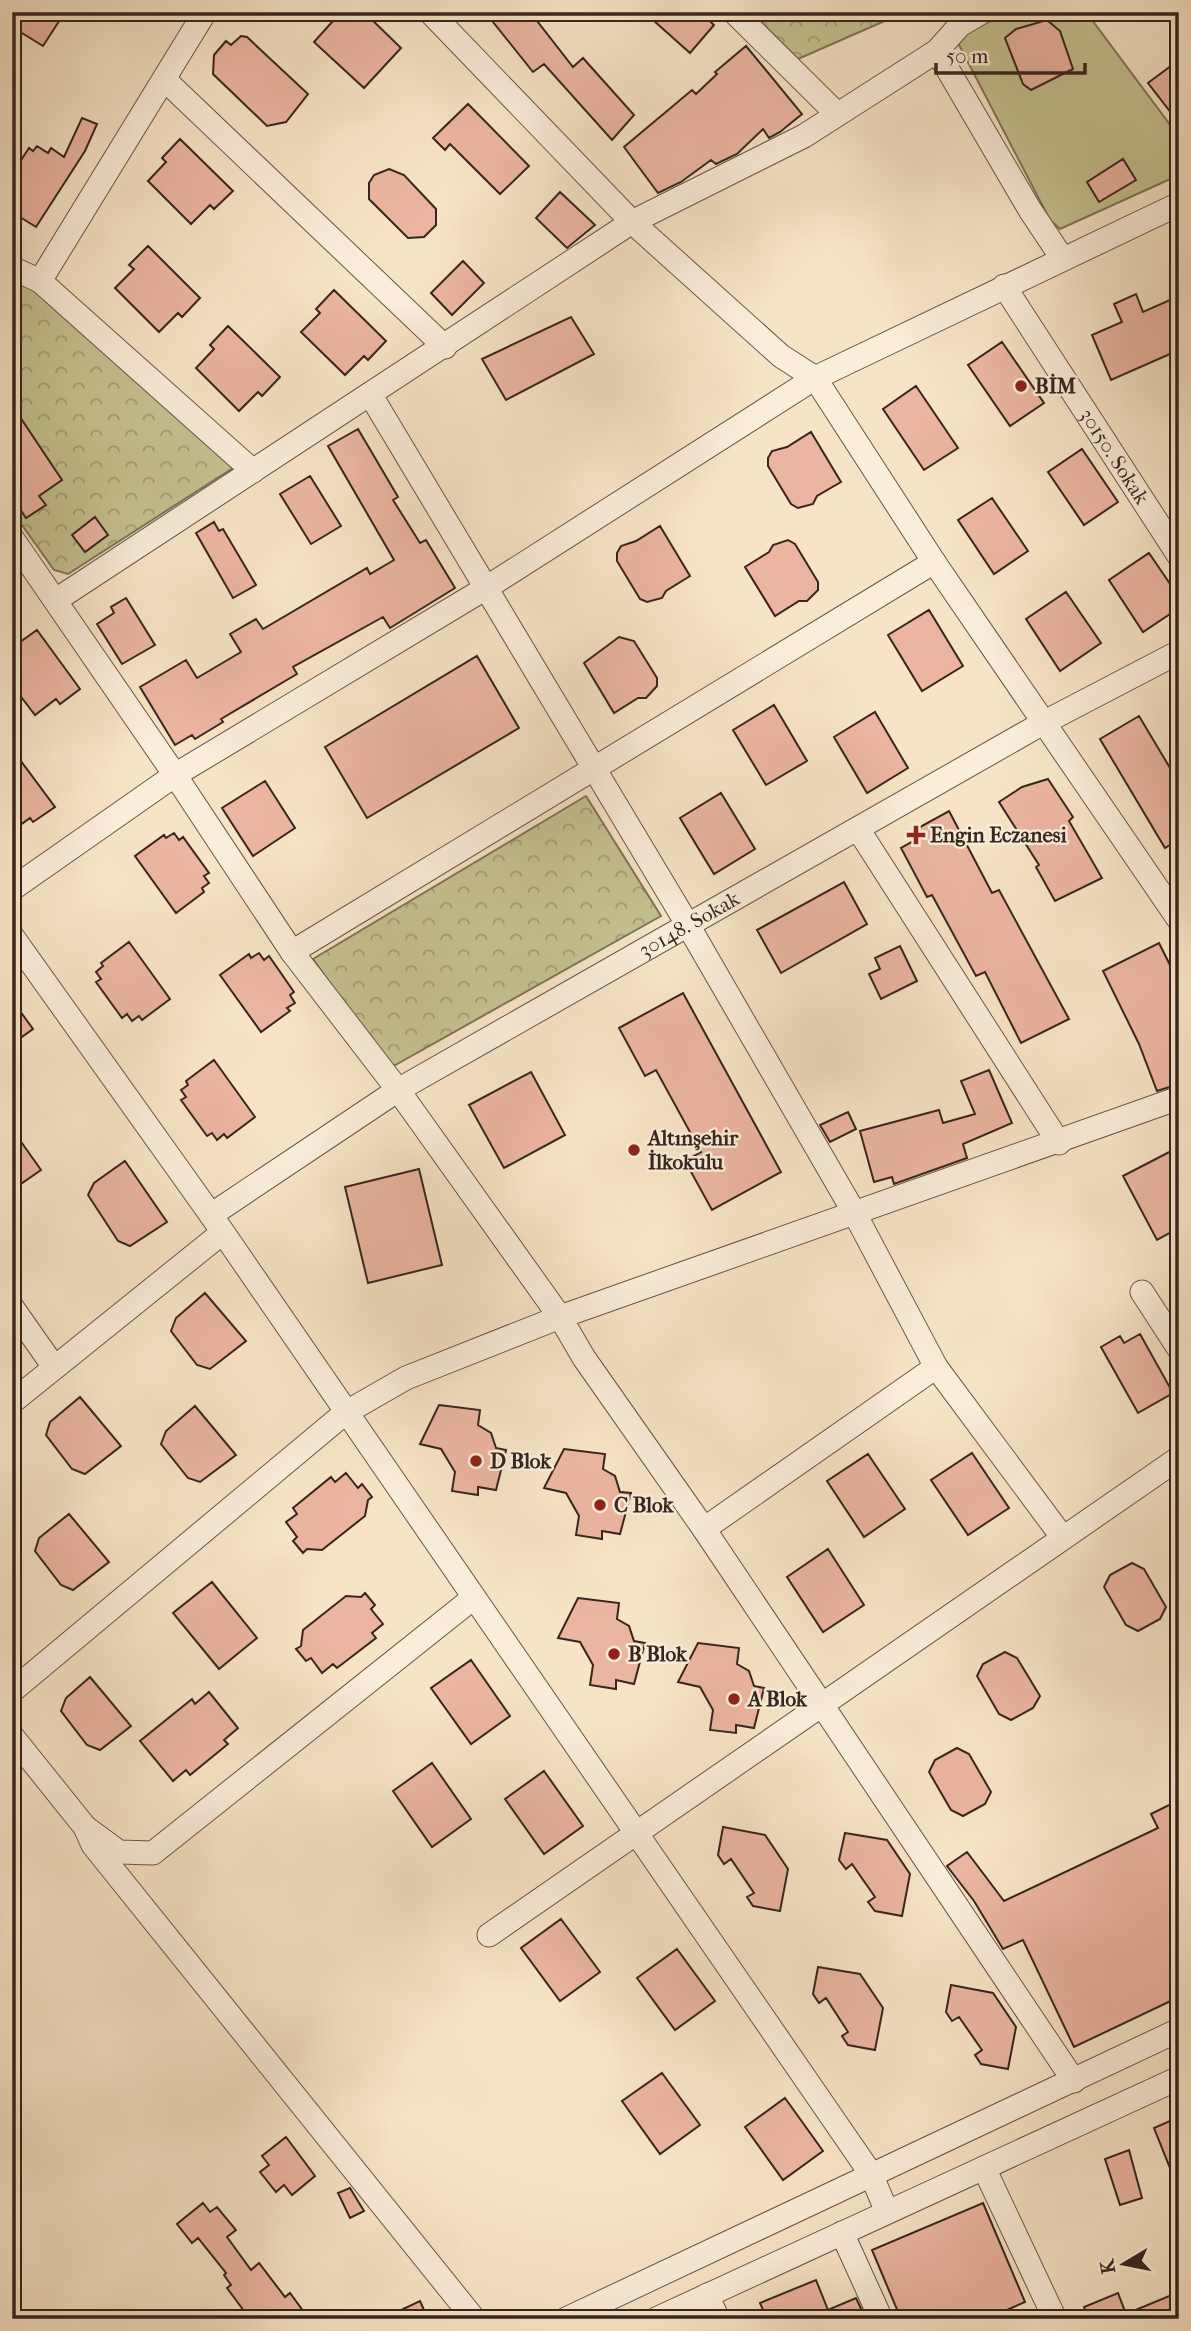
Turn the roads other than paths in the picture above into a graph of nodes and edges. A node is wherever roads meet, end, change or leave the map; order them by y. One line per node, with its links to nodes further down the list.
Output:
1 (205, 12): 6 (street)
2 (734, 12): 7 (street)
3 (982, 12): 5 (street)
4 (434, 14): 9 (street)
5 (937, 51): 7 (street); 10 (street)
6 (165, 80): 12 (street); 14 (street)
7 (836, 113): 9 (street)
8 (1179, 204): 10 (street)
9 (632, 222): 14 (street); 15 (street)
10 (1062, 258): 13 (street)
11 (12, 268): 12 (street)
12 (40, 281): 17 (street)
13 (1004, 286): 15 (street); 19 (street, 30150. Sokak)
14 (445, 346): 16 (street)
15 (814, 378): 20 (street); 21 (street)
16 (370, 394): 17 (street); 21 (street)
17 (253, 471): 22 (street)
18 (12, 538): 22 (street)
19 (1179, 556)
20 (934, 562): 24 (street); 25 (street)
21 (486, 588): 25 (street); 26 (street)
22 (56, 600): 26 (street)
23 (1179, 652): 24 (street, 30148. Sokak)
24 (1043, 723): 27 (street, 30148. Sokak); 29 (street)
25 (595, 769): 30 (street); 32 (street)
26 (176, 775): 28 (street); 32 (street)
27 (858, 829): 30 (street, 30148. Sokak); 35 (street)
28 (12, 889)
29 (1179, 920)
30 (688, 927): 33 (street, 30148. Sokak); 36 (street)
31 (12, 936): 37 (street)
32 (292, 952): 33 (street)
33 (398, 1090): 37 (street, 30148. Sokak); 40 (street)
34 (1179, 1098): 35 (street)
35 (1059, 1143): 36 (street)
36 (855, 1214): 40 (street); 43 (street)
37 (216, 1224): 42 (street, 30148. Sokak); 45 (street)
38 (1142, 1292): 41 (street)
39 (12, 1307): 42 (street)
40 (560, 1317): 45 (street); 47 (street)
41 (1179, 1349)
42 (54, 1367): 44 (street, 30148. Sokak)
43 (936, 1367): 47 (street); 48 (street)
44 (12, 1402)
45 (345, 1413): 49 (street); 50 (street)
46 (1179, 1458): 48 (street)
47 (704, 1529): 51 (street)
48 (1063, 1538): 51 (street)
49 (472, 1599): 53 (street); 54 (street)
50 (12, 1690)
51 (821, 1706): 54 (street); 58 (street)
52 (12, 1736): 53 (street)
53 (85, 1827): 64 (street)
54 (638, 1831): 55 (street); 60 (street)
55 (489, 1935)
56 (1179, 2030): 58 (street)
57 (1179, 2078): 59 (street)
58 (1074, 2081): 60 (street)
59 (984, 2168): 61 (street); 69 (street)
60 (871, 2174): 61 (street); 65 (street)
61 (887, 2212): 62 (street)
62 (842, 2232): 63 (street); 68 (street)
63 (707, 2295): 66 (street); 67 (street)
64 (474, 2319)
65 (566, 2319)
66 (656, 2319)
67 (718, 2319)
68 (881, 2319)
69 (1055, 2319)

